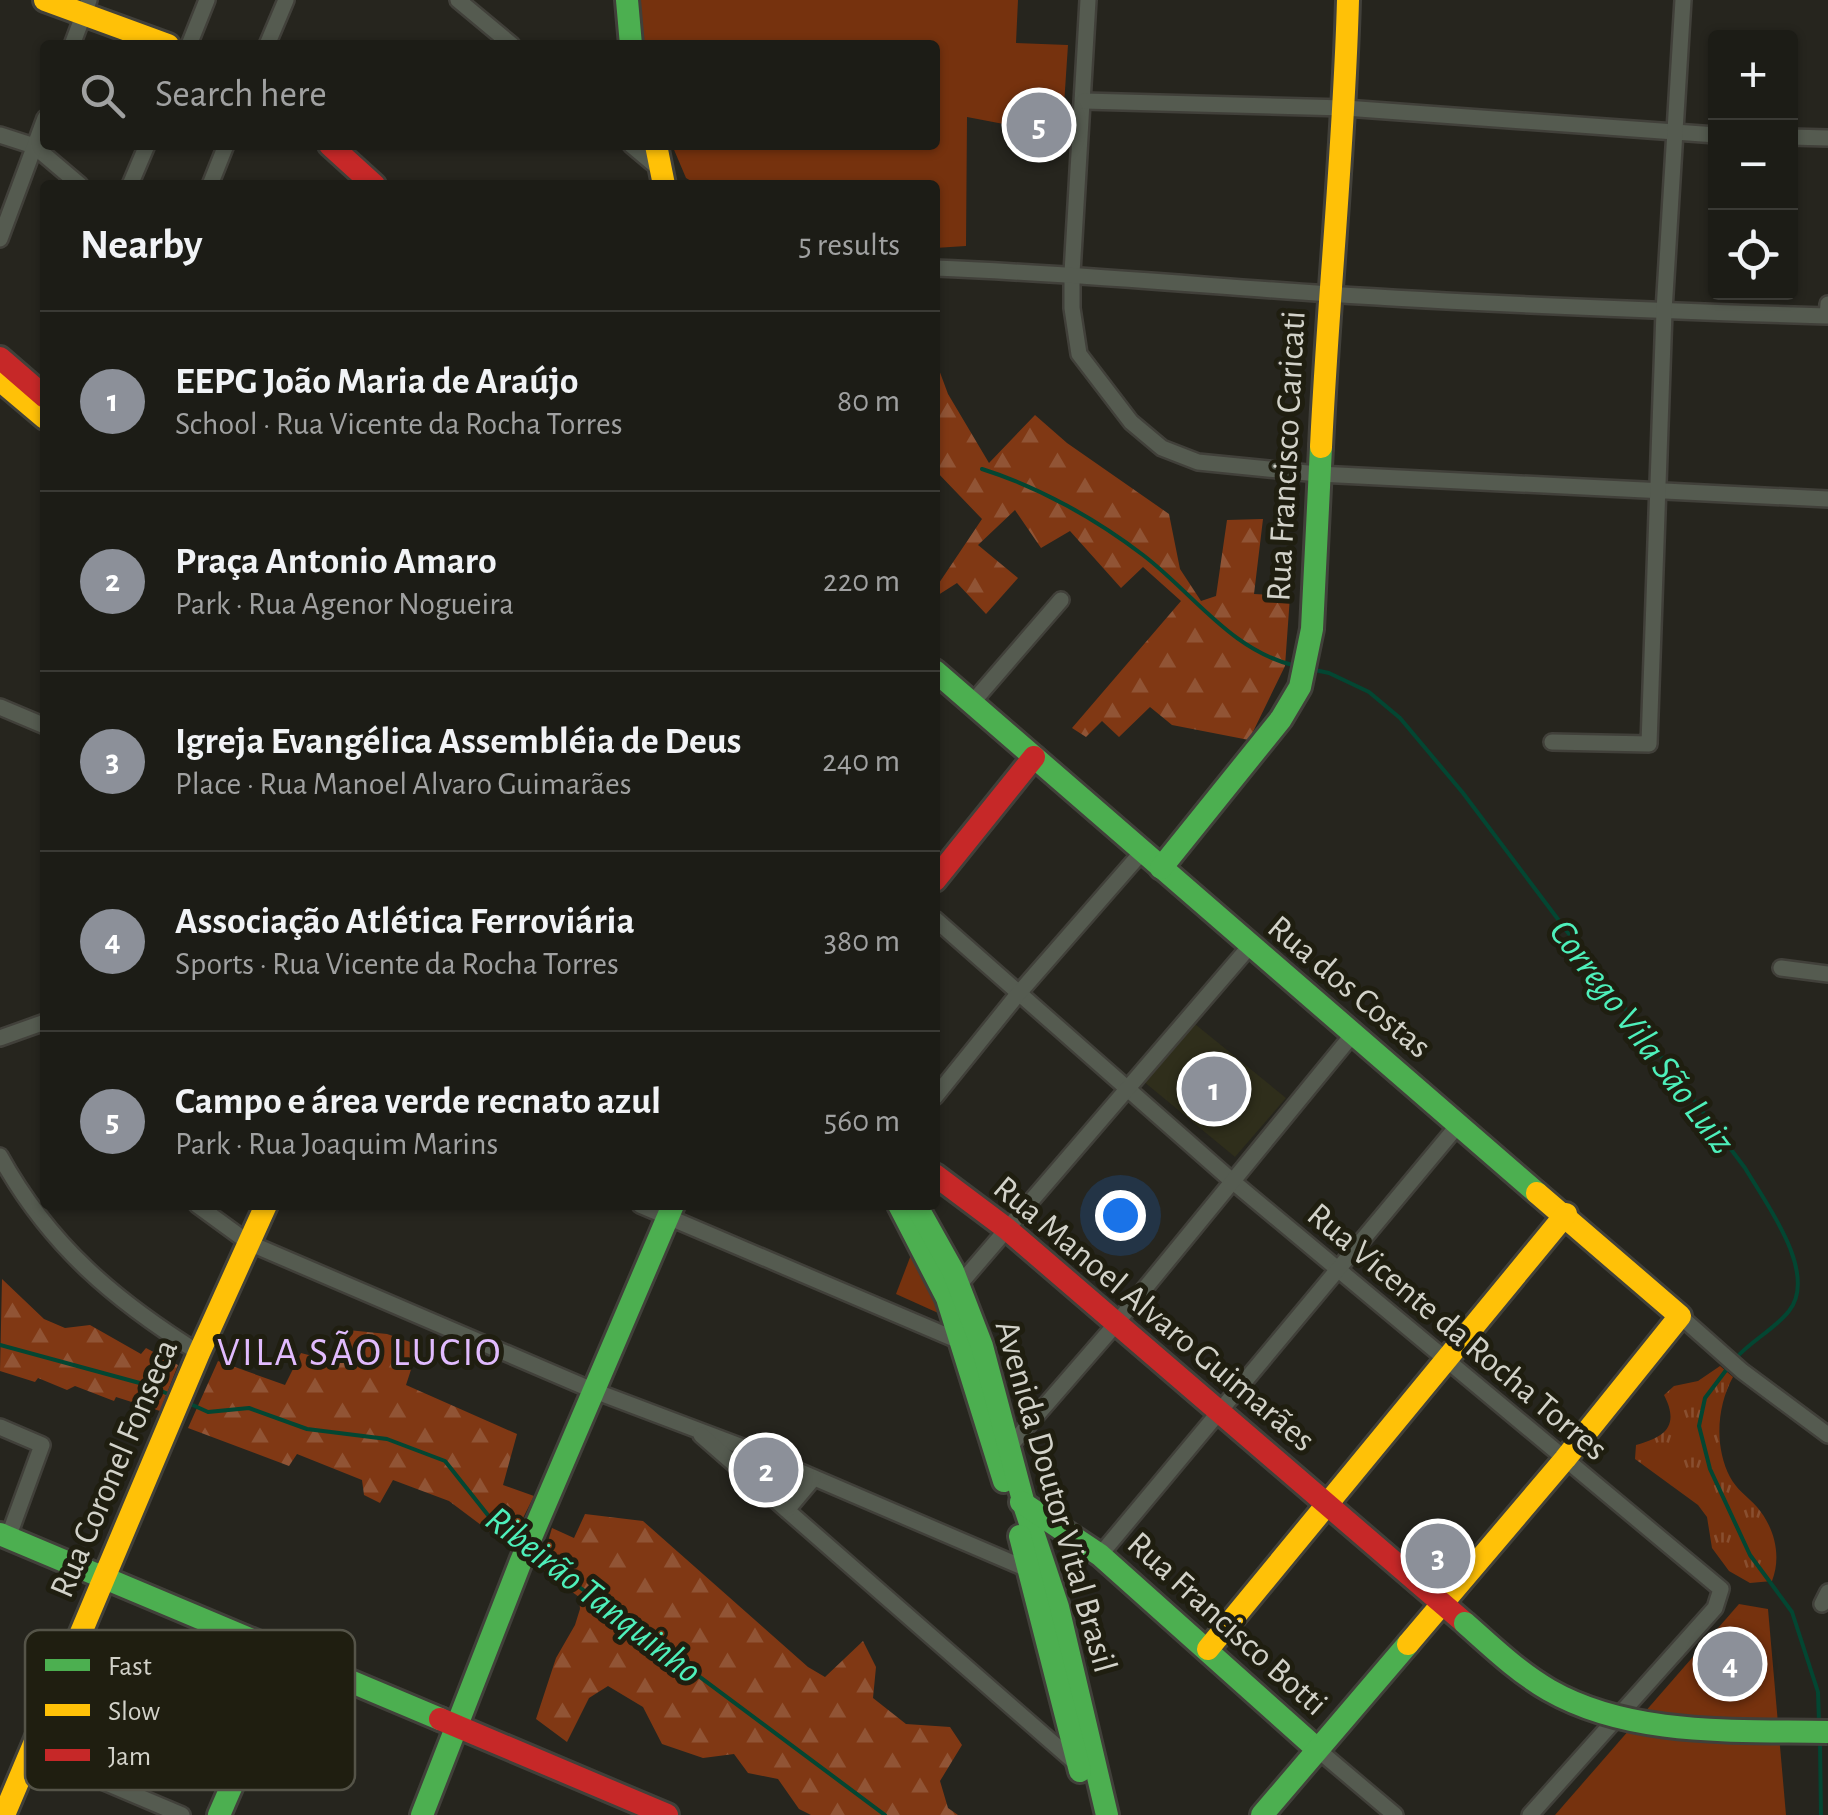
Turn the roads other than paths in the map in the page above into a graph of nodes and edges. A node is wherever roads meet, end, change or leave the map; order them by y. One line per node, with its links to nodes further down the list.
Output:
1 (45, 0): 9 (street)
2 (207, 0): 12 (street)
3 (286, 0): 13 (street)
4 (458, 0): 14 (street)
5 (627, 0): 15 (street)
6 (1088, 0): 16 (street)
7 (1348, 0): 17 (street, Rua Francisco Caricati)
8 (1683, 0): 19 (street)
9 (86, 7): 10 (street); 11 (street)
10 (74, 40)
11 (157, 40)
12 (191, 40)
13 (269, 40)
14 (506, 40)
15 (631, 40)
16 (1084, 101): 17 (street); 37 (street)
17 (1344, 108): 19 (street); 38 (street, Rua Francisco Caricati)
18 (40, 131): 24 (street)
19 (1676, 133): 20 (street); 40 (street)
20 (1708, 134)
21 (0, 135): 24 (street)
22 (1798, 137): 23 (street)
23 (1828, 138)
24 (34, 146): 31 (street); 35 (street)
25 (145, 150): 32 (street)
26 (224, 150): 33 (street)
27 (336, 150): 34 (street)
28 (636, 150): 30 (street)
29 (657, 150): 30 (street)
30 (663, 178)
31 (74, 180)
32 (132, 180)
33 (212, 180)
34 (368, 180)
35 (0, 238)
36 (940, 268): 37 (street)
37 (1072, 273): 38 (street); 46 (street)
38 (1328, 294): 40 (street); 46 (street, Rua Francisco Caricati)
39 (1828, 304): 41 (street)
40 (1664, 311): 41 (street); 47 (street)
41 (1827, 316)
42 (0, 358): 44 (street)
43 (0, 380): 45 (street)
44 (40, 393)
45 (40, 414)
46 (1318, 474): 47 (street); 57 (street, Rua Francisco Caricati)
47 (1658, 491): 48 (street); 54 (street)
48 (1828, 500)
49 (1062, 600): 51 (street)
50 (940, 675): 51 (street, Rua dos Costas)
51 (972, 703): 55 (street, Rua dos Costas)
52 (0, 707): 53 (street)
53 (40, 724)
54 (1552, 742)
55 (1034, 757): 56 (street, Rua dos Costas); 58 (street)
56 (1142, 852): 57 (street, Rua dos Costas); 63 (street)
57 (1161, 868): 60 (street, Rua dos Costas)
58 (940, 874)
59 (940, 924): 63 (street, Rua Vicente da Rocha Torres)
60 (1250, 946): 65 (street, Rua dos Costas); 67 (street)
61 (1781, 968): 62 (street)
62 (1828, 974)
63 (1018, 994): 67 (street, Rua Vicente da Rocha Torres); 68 (street)
64 (40, 1024): 66 (street)
65 (1353, 1034): 69 (street, Rua dos Costas); 72 (street)
66 (0, 1038)
67 (1127, 1088): 72 (street, Rua Vicente da Rocha Torres); 80 (street)
68 (940, 1091)
69 (1459, 1124): 79 (street, Rua dos Costas); 82 (street)
70 (0, 1156): 73 (street)
71 (940, 1179): 80 (street, Rua Manoel Alvaro Guimarães)
72 (1231, 1180): 82 (street, Rua Vicente da Rocha Torres); 85 (street)
73 (6, 1182): 87 (street)
74 (204, 1210): 81 (street)
75 (264, 1210): 81 (street, Rua Coronel Fonseca)
76 (902, 1210): 83 (street, Avenida Doutor Vital Brasil)
77 (918, 1210): 83 (street, Avenida Doutor Vital Brasil)
78 (670, 1211): 86 (street); 89 (street)
79 (1566, 1214): 84 (street, Rua dos Costas); 88 (street)
80 (1006, 1229): 83 (street); 85 (street, Rua Manoel Alvaro Guimarães)
81 (249, 1244): 87 (street, Rua Coronel Fonseca); 89 (street)
82 (1338, 1271): 88 (street, Rua Vicente da Rocha Torres); 90 (street)
83 (953, 1292): 86 (street, Avenida Doutor Vital Brasil)
84 (1680, 1316): 93 (street, Rua dos Costas); 96 (street)
85 (1115, 1326): 90 (street, Rua Manoel Alvaro Guimarães); 94 (street)
86 (971, 1346): 94 (street, Avenida Doutor Vital Brasil); 99 (street, Avenida Doutor Vital Brasil)
87 (199, 1353): 105 (street, Rua Coronel Fonseca)
88 (1446, 1361): 96 (street, Rua Vicente da Rocha Torres); 100 (street)
89 (592, 1390): 92 (street); 112 (street)
90 (1218, 1412): 100 (street, Rua Manoel Alvaro Guimarães); 103 (street)
91 (0, 1427): 102 (street)
92 (694, 1429): 95 (street); 97 (street)
93 (1828, 1435)
94 (1010, 1445): 99 (street, Avenida Doutor Vital Brasil)
95 (740, 1446): 97 (street); 98 (street)
96 (1565, 1459): 106 (street); 128 (street, Rua Vicente da Rocha Torres)
97 (740, 1469): 101 (street)
98 (813, 1479): 101 (street); 104 (street)
99 (1016, 1498): 103 (street, Rua Francisco Botti); 104 (street, Avenida Doutor Vital Brasil)
100 (1326, 1504): 106 (street, Rua Manoel Alvaro Guimarães); 109 (street)
101 (787, 1510): 113 (street)
102 (4, 1536): 105 (street)
103 (1100, 1555): 109 (street, Rua Francisco Botti)
104 (1040, 1574): 111 (street, Avenida Doutor Vital Brasil)
105 (104, 1576): 107 (street, Rua Coronel Fonseca); 108 (street)
106 (1442, 1603): 114 (street, Rua Manoel Alvaro Guimarães, bridge); 115 (street)
107 (81, 1630)
108 (232, 1630)
109 (1208, 1649): 115 (street, Rua Francisco Botti)
110 (355, 1682): 112 (street)
111 (1074, 1718): 113 (street); 117 (street, Avenida Doutor Vital Brasil); 120 (street, Avenida Doutor Vital Brasil)
112 (458, 1726): 124 (street); 125 (street)
113 (1037, 1728): 117 (street)
114 (1828, 1732)
115 (1317, 1749): 126 (street); 127 (street, Rua Francisco Botti)
116 (25, 1765): 121 (street, Rua Coronel Fonseca)
117 (1078, 1765): 120 (street, Avenida Doutor Vital Brasil)
118 (123, 1790): 122 (street)
119 (230, 1790): 123 (street)
120 (1097, 1813)
121 (4, 1815)
122 (182, 1815)
123 (219, 1815)
124 (422, 1815)
125 (667, 1815)
126 (1262, 1815)
127 (1395, 1815)
128 (1530, 1815)

